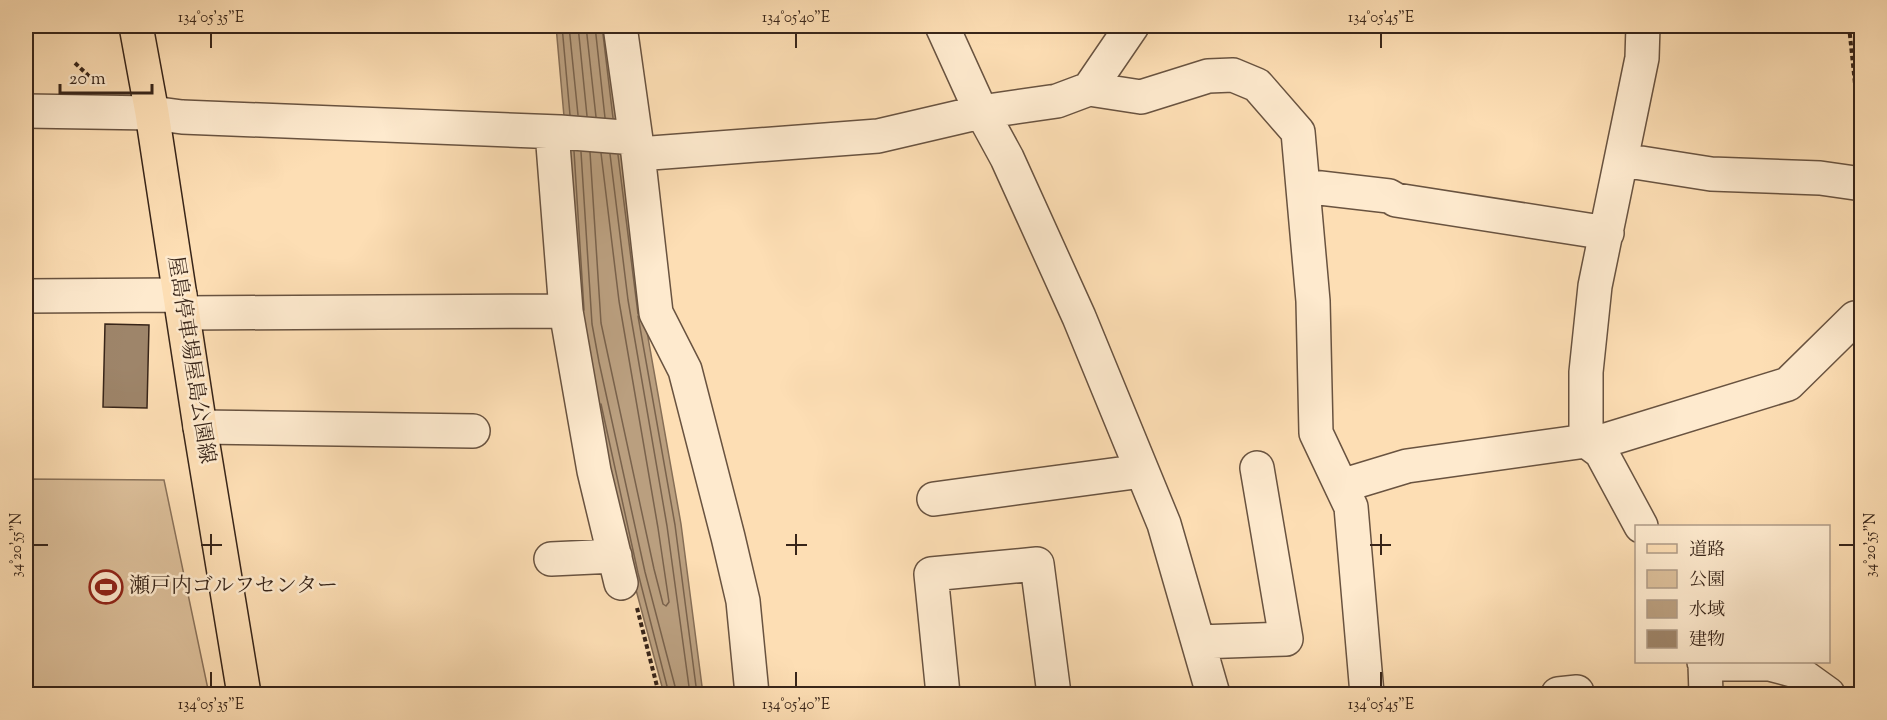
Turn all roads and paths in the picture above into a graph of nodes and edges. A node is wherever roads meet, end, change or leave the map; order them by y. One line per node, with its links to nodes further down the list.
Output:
1 (136, 26): 10 (main road, 屋島停車場屋島公園線)
2 (620, 26): 12 (street)
3 (942, 26): 9 (street)
4 (1132, 26): 7 (street)
5 (1643, 26): 14 (street)
6 (1849, 26): 13 (path)
7 (1089, 89): 9 (street); 16 (street)
8 (26, 111): 10 (street)
9 (981, 112): 12 (street); 26 (street)
10 (152, 113): 11 (street); 19 (main road, 屋島停車場屋島公園線)
11 (556, 132): 12 (street); 20 (street)
12 (633, 143): 37 (street)
13 (1862, 151)
14 (1622, 160): 15 (street); 17 (street)
15 (1862, 184)
16 (1303, 186): 17 (street); 27 (street)
17 (1606, 233): 24 (street)
18 (26, 296): 19 (street)
19 (181, 304): 20 (street); 22 (main road, 屋島停車場屋島公園線)
20 (566, 311): 31 (street)
21 (1859, 319): 24 (street)
22 (200, 427): 23 (street); 35 (main road, 屋島停車場屋島公園線)
23 (472, 431)
24 (1586, 441): 27 (street); 29 (street)
25 (1257, 468): 32 (street)
26 (1142, 471): 28 (street); 32 (street)
27 (1341, 486): 41 (street)
28 (934, 499)
29 (1640, 525)
30 (551, 559): 31 (street)
31 (618, 569): 36 (path)
32 (1198, 642): 40 (street)
33 (1770, 663): 34 (street); 44 (street)
34 (1705, 673)
35 (244, 694)
36 (659, 694)
37 (752, 694)
38 (943, 694): 39 (street)
39 (1054, 694)
40 (1213, 694)
41 (1367, 694)
42 (1558, 694): 43 (street)
43 (1577, 694)
44 (1828, 694)

